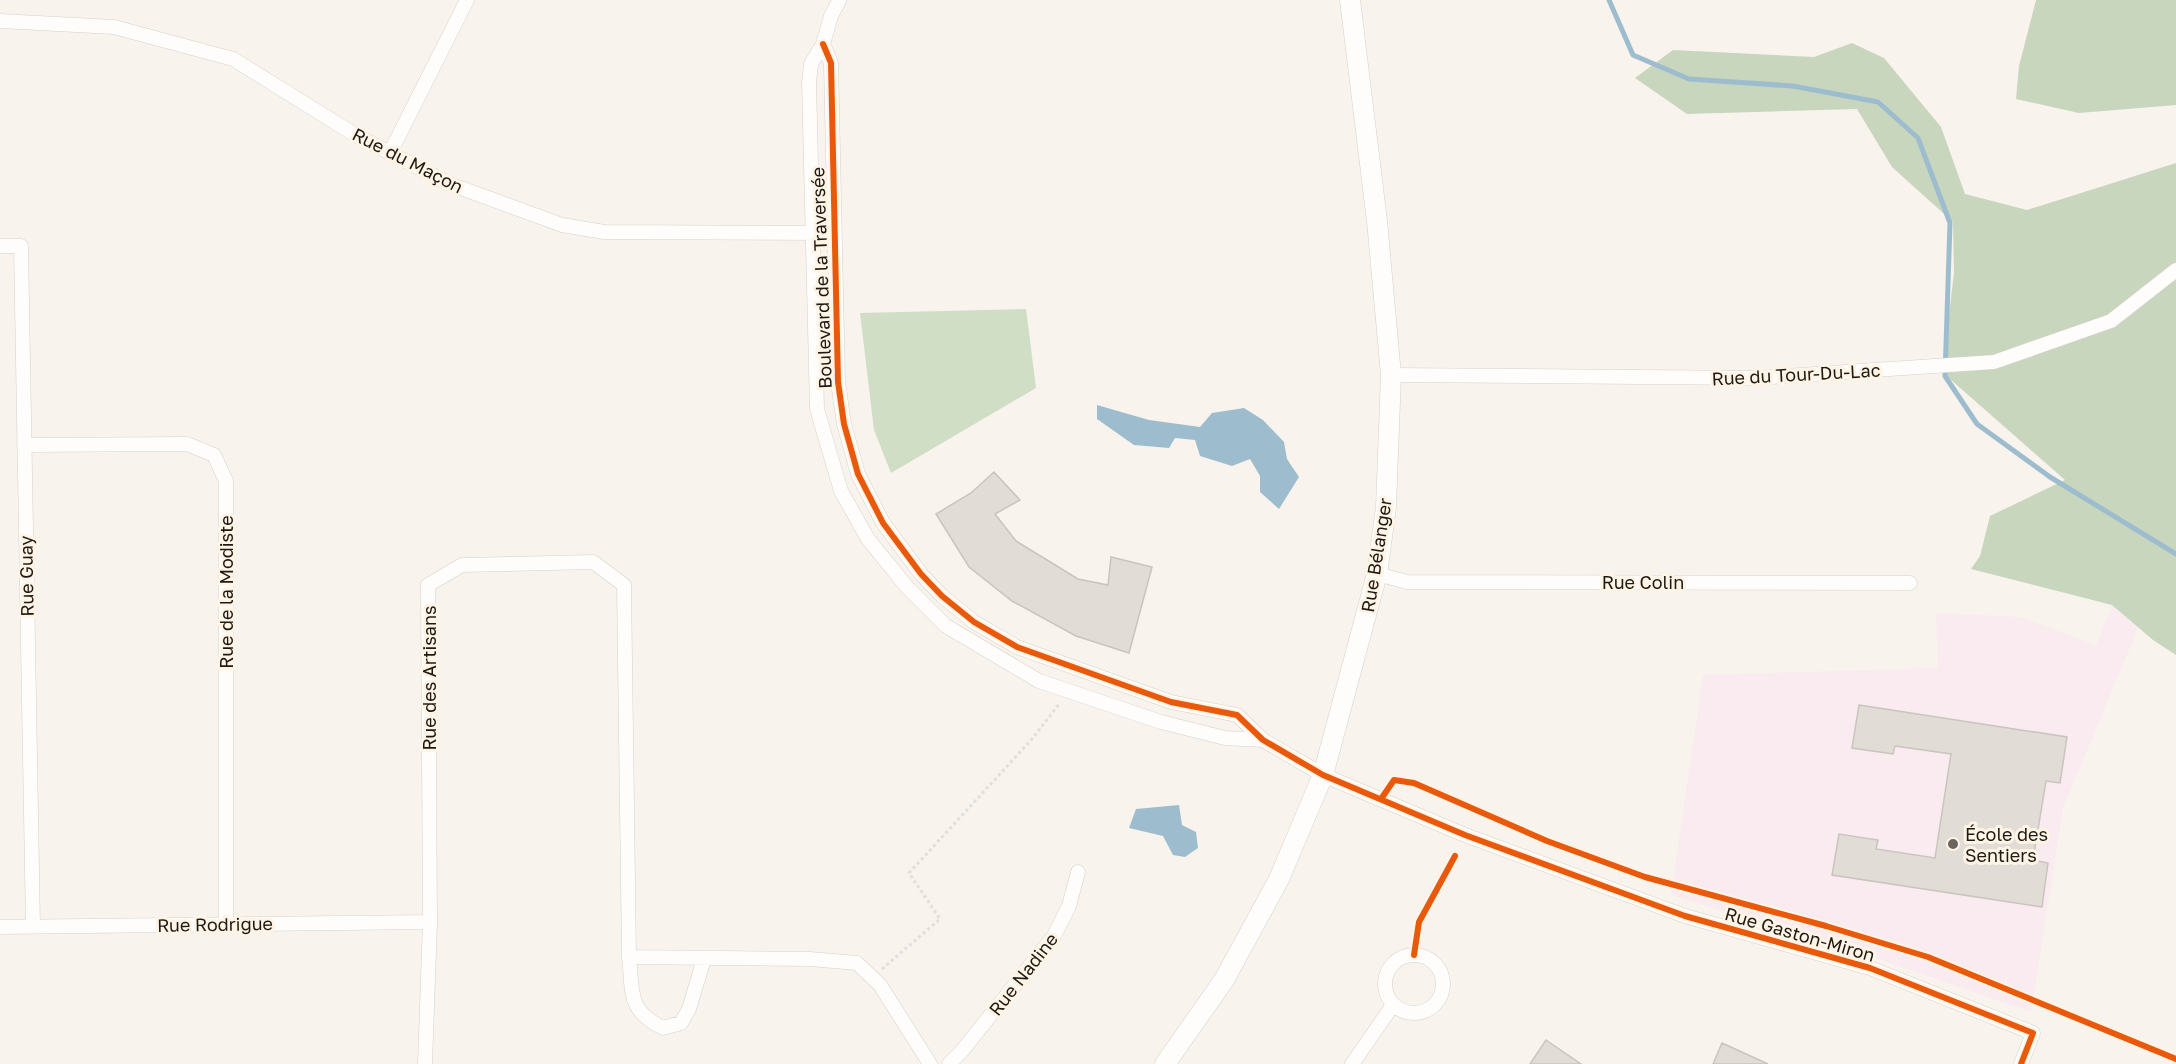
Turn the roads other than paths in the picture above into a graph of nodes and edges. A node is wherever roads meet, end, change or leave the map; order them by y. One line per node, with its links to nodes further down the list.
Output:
1 (467, 0): 6 (street)
2 (1350, 0): 11 (street, Rue Bélanger)
3 (839, 1): 5 (street, Boulevard de la Traversée)
4 (0, 21): 6 (street, Rue du Maçon)
5 (823, 45): 7 (street, Boulevard de la Traversée); 8 (street, Boulevard de la Traversée)
6 (390, 153): 7 (street, Rue du Maçon)
7 (812, 232): 8 (street, Rue du Maçon); 15 (street, Boulevard de la Traversée)
8 (834, 233): 15 (street, Boulevard de la Traversée)
9 (0, 246): 12 (street, Rue Guay)
10 (2176, 270): 11 (street, Rue du Tour-Du-Lac)
11 (1391, 375): 13 (street, Rue Bélanger)
12 (24, 445): 19 (street, Rue de la Modiste); 21 (street, Rue Guay)
13 (1377, 574): 14 (street, Rue Colin); 16 (street, Rue Bélanger)
14 (1910, 583)
15 (1263, 741): 16 (street, Boulevard de la Traversée)
16 (1323, 775): 28 (street, Rue Bélanger); 30 (street, Rue Gaston-Miron)
17 (1078, 872): 27 (street, Rue Nadine)
18 (430, 922): 19 (street, Rue Rodrigue); 22 (street, Rue des Artisans); 25 (street, Rue des Artisans)
19 (226, 924): 21 (street, Rue Rodrigue)
20 (0, 927): 21 (street, Rue Rodrigue)
21 (33, 927)
22 (629, 957): 23 (street); 23 (street, Rue des Artisans)
23 (704, 959): 26 (street)
24 (1393, 1005): 24 (street); 29 (street)
25 (425, 1064)
26 (930, 1064)
27 (949, 1064)
28 (1165, 1064)
29 (1352, 1064)
30 (2021, 1064)

